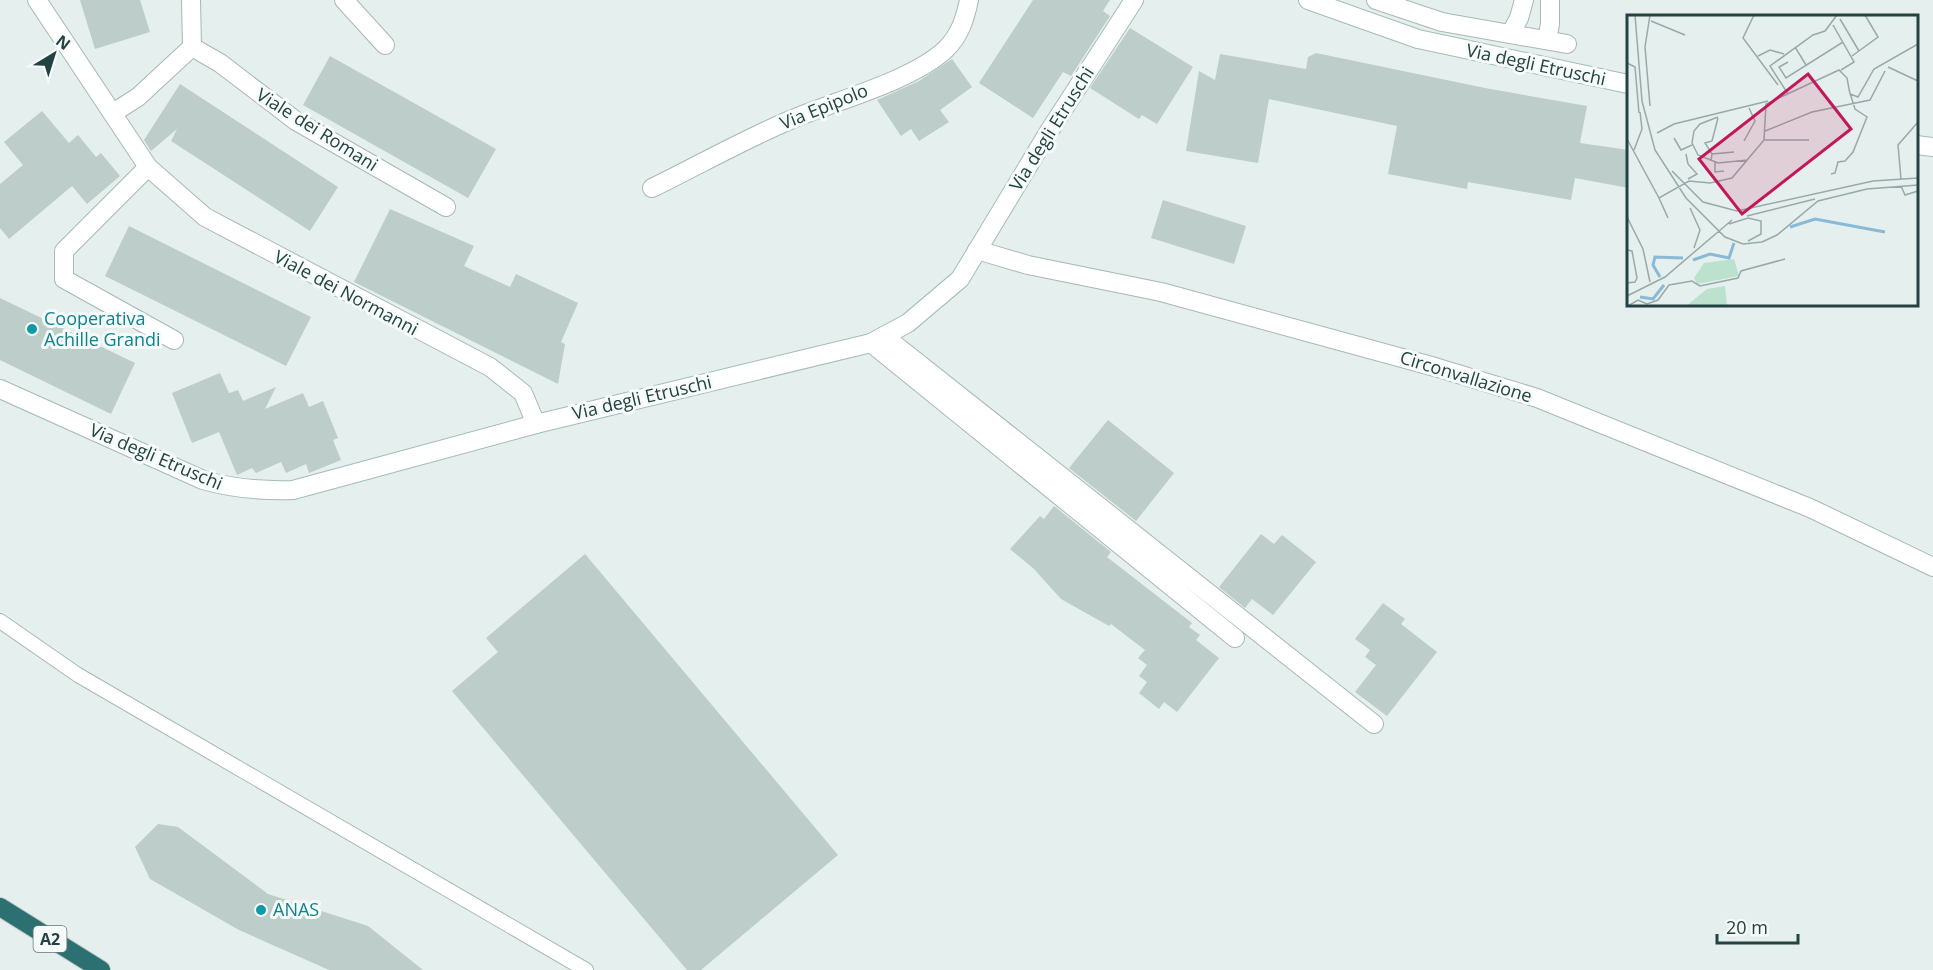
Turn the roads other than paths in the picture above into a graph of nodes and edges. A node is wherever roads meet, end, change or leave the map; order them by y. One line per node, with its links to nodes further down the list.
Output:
1 (37, 0): 16 (street, Viale dei Normanni)
2 (191, 0): 14 (street)
3 (344, 0): 13 (street)
4 (969, 0): 20 (street, Via Epipolo)
5 (1134, 0): 22 (street, Via degli Etruschi)
6 (1308, 0): 15 (street, Via degli Etruschi)
7 (1376, 0): 10 (street)
8 (1524, 0): 10 (street)
9 (1550, 0): 11 (street)
10 (1511, 33): 11 (street)
11 (1547, 39): 12 (street)
12 (1567, 44)
13 (385, 45)
14 (192, 46): 16 (street); 21 (street, Viale dei Romani)
15 (1627, 84)
16 (113, 113): 19 (street, Viale dei Normanni)
17 (1918, 145): 18 (street)
18 (1933, 147)
19 (148, 167): 23 (street); 26 (street, Viale dei Normanni)
20 (652, 188)
21 (446, 207)
22 (977, 250): 24 (street, Via degli Etruschi); 27 (street, Circonvallazione)
23 (174, 340)
24 (878, 340): 26 (street, Via degli Etruschi); 29 (street); 30 (street)
25 (0, 389): 26 (street, Via degli Etruschi)
26 (536, 424)
27 (1933, 567)
28 (0, 621): 33 (lane)
29 (1235, 638)
30 (1374, 724)
31 (0, 907): 32 (highway, A2)
32 (101, 970)
33 (586, 970)

